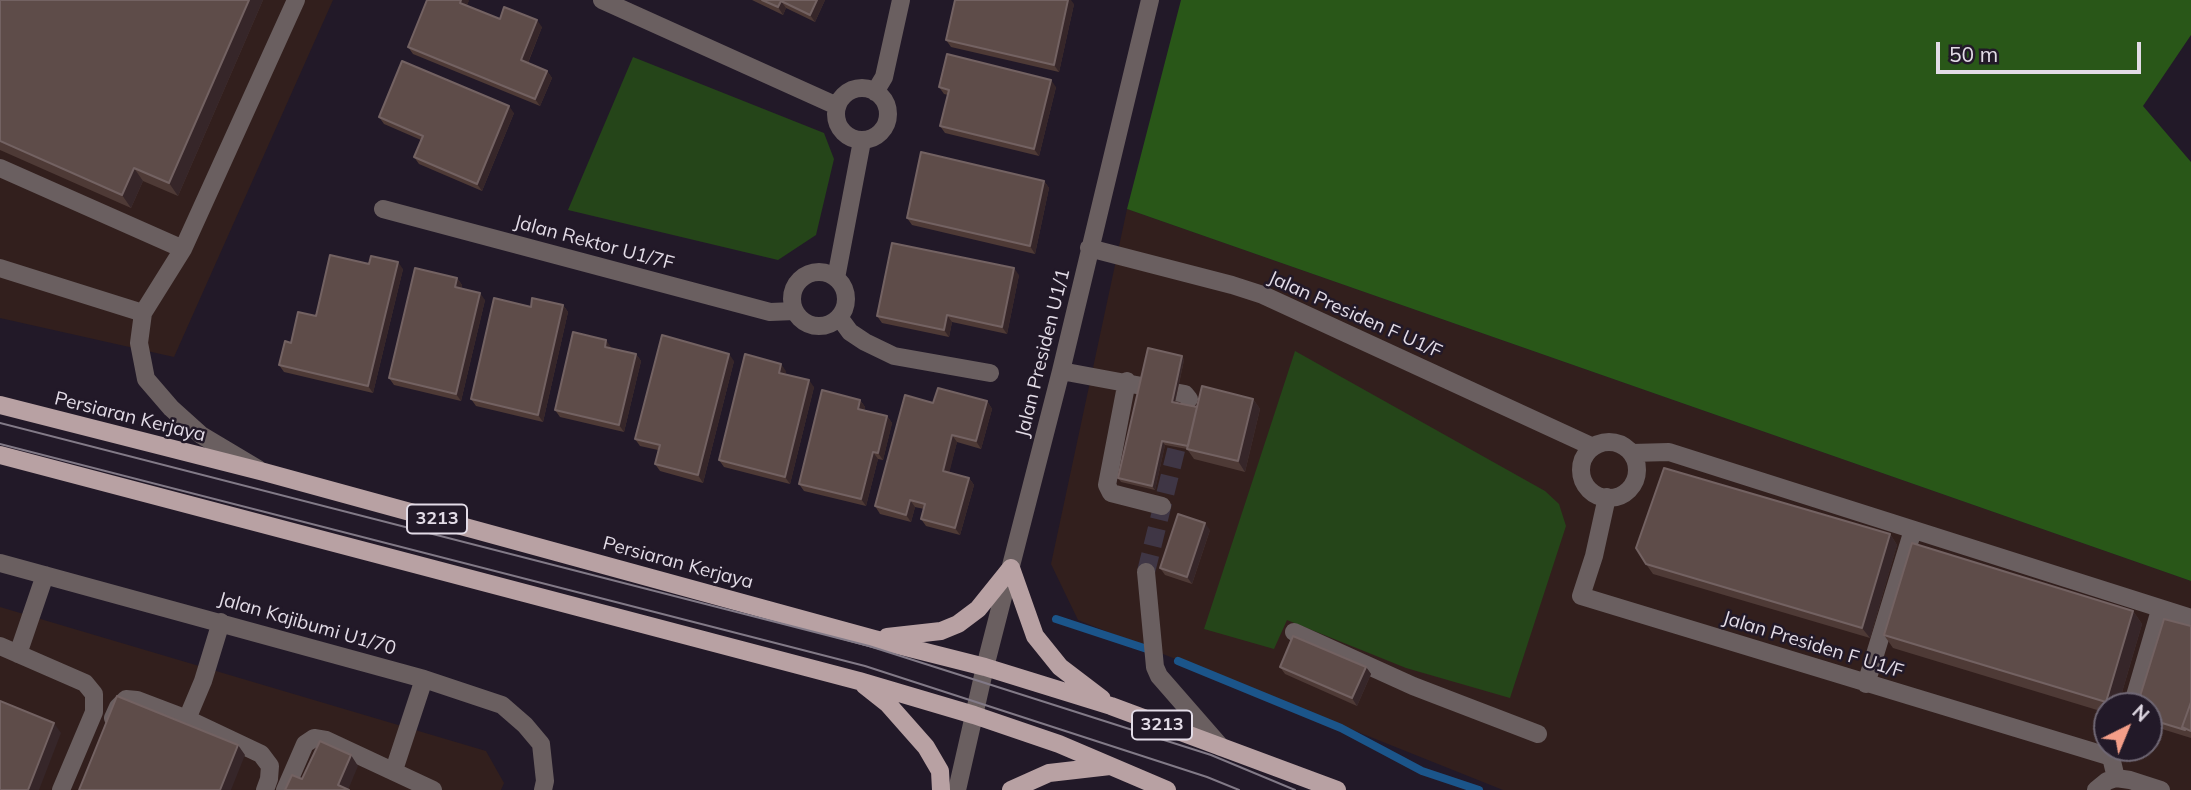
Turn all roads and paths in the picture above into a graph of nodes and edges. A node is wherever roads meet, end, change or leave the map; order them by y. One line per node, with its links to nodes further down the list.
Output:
1 (296, 0): 11 (street)
2 (602, 0): 6 (street)
3 (901, 0): 5 (street)
4 (1150, 0): 10 (street, Jalan Presiden U1/1)
5 (875, 92): 6 (street); 7 (street)
6 (837, 106): 7 (street)
7 (862, 141): 13 (street)
8 (0, 168): 11 (street)
9 (383, 209): 14 (street, Jalan Rektor U1/7F)
10 (1090, 248): 17 (street, Jalan Presiden U1/1); 22 (street, Jalan Presiden F U1/F)
11 (183, 249): 15 (street)
12 (0, 268): 15 (street)
13 (836, 278): 14 (street); 16 (street)
14 (795, 310): 16 (street)
15 (143, 313): 25 (street)
16 (839, 317): 18 (street)
17 (1061, 371): 19 (street); 30 (street, Jalan Presiden U1/1)
18 (990, 373)
19 (1127, 382): 20 (street); 27 (street)
20 (1189, 399)
21 (0, 405): 25 (main road, Persiaran Kerjaya / 3213)
22 (1593, 447): 23 (street, Jalan Presiden F U1/F); 26 (street)
23 (1632, 453): 26 (street); 28 (street, Jalan Presiden F U1/F)
24 (0, 455): 42 (main road, 3213)
25 (264, 472): 37 (main road, Persiaran Kerjaya / 3213)
26 (1607, 498): 43 (street, Jalan Presiden F U1/F)
27 (1162, 506)
28 (1913, 530): 33 (street, Jalan Presiden F U1/F); 43 (street)
29 (0, 562): 32 (street, Jalan Kajibumi U1/70)
30 (1011, 568): 37 (main road); 40 (street, Jalan Presiden U1/1); 45 (main road)
31 (1146, 572): 50 (street)
32 (45, 575): 35 (street, Jalan Kajibumi U1/70); 39 (street)
33 (2160, 610): 34 (street, Jalan Presiden F U1/F); 44 (street)
34 (2191, 618)
35 (221, 622): 41 (street, Jalan Kajibumi U1/70); 47 (street)
36 (1294, 632): 49 (street)
37 (874, 639): 40 (main road, Persiaran Kerjaya / 3213)
38 (0, 646): 39 (street)
39 (18, 654): 57 (street)
40 (985, 667): 45 (main road, Persiaran Kerjaya / 3213); 46 (street, Jalan Presiden U1/1)
41 (424, 679): 54 (street); 61 (street, Jalan Kajibumi U1/70)
42 (859, 681): 46 (main road, 3213); 62 (main road)
43 (1866, 684): 51 (street, Jalan Presiden F U1/F)
44 (2136, 692)
45 (1111, 706): 50 (main road, Persiaran Kerjaya / 3213)
46 (974, 715): 53 (main road, 3213); 63 (street, Jalan Presiden U1/1)
47 (187, 719): 48 (street); 58 (street)
48 (108, 731)
49 (1538, 734)
50 (1221, 747): 66 (main road, Persiaran Kerjaya / 3213)
51 (2093, 747)
52 (2114, 762): 55 (street, Jalan Presiden F U1/F)
53 (1113, 766): 64 (main road); 65 (main road, 3213)
54 (394, 770): 59 (street); 60 (street)
55 (2116, 778): 56 (street); 67 (street)
56 (2140, 787): 68 (street)
57 (61, 790)
58 (265, 790)
59 (285, 790)
60 (433, 790)
61 (543, 790)
62 (941, 790)
63 (957, 790)
64 (1011, 790)
65 (1167, 790)
66 (1337, 790)
67 (2096, 790)
68 (2161, 790)

